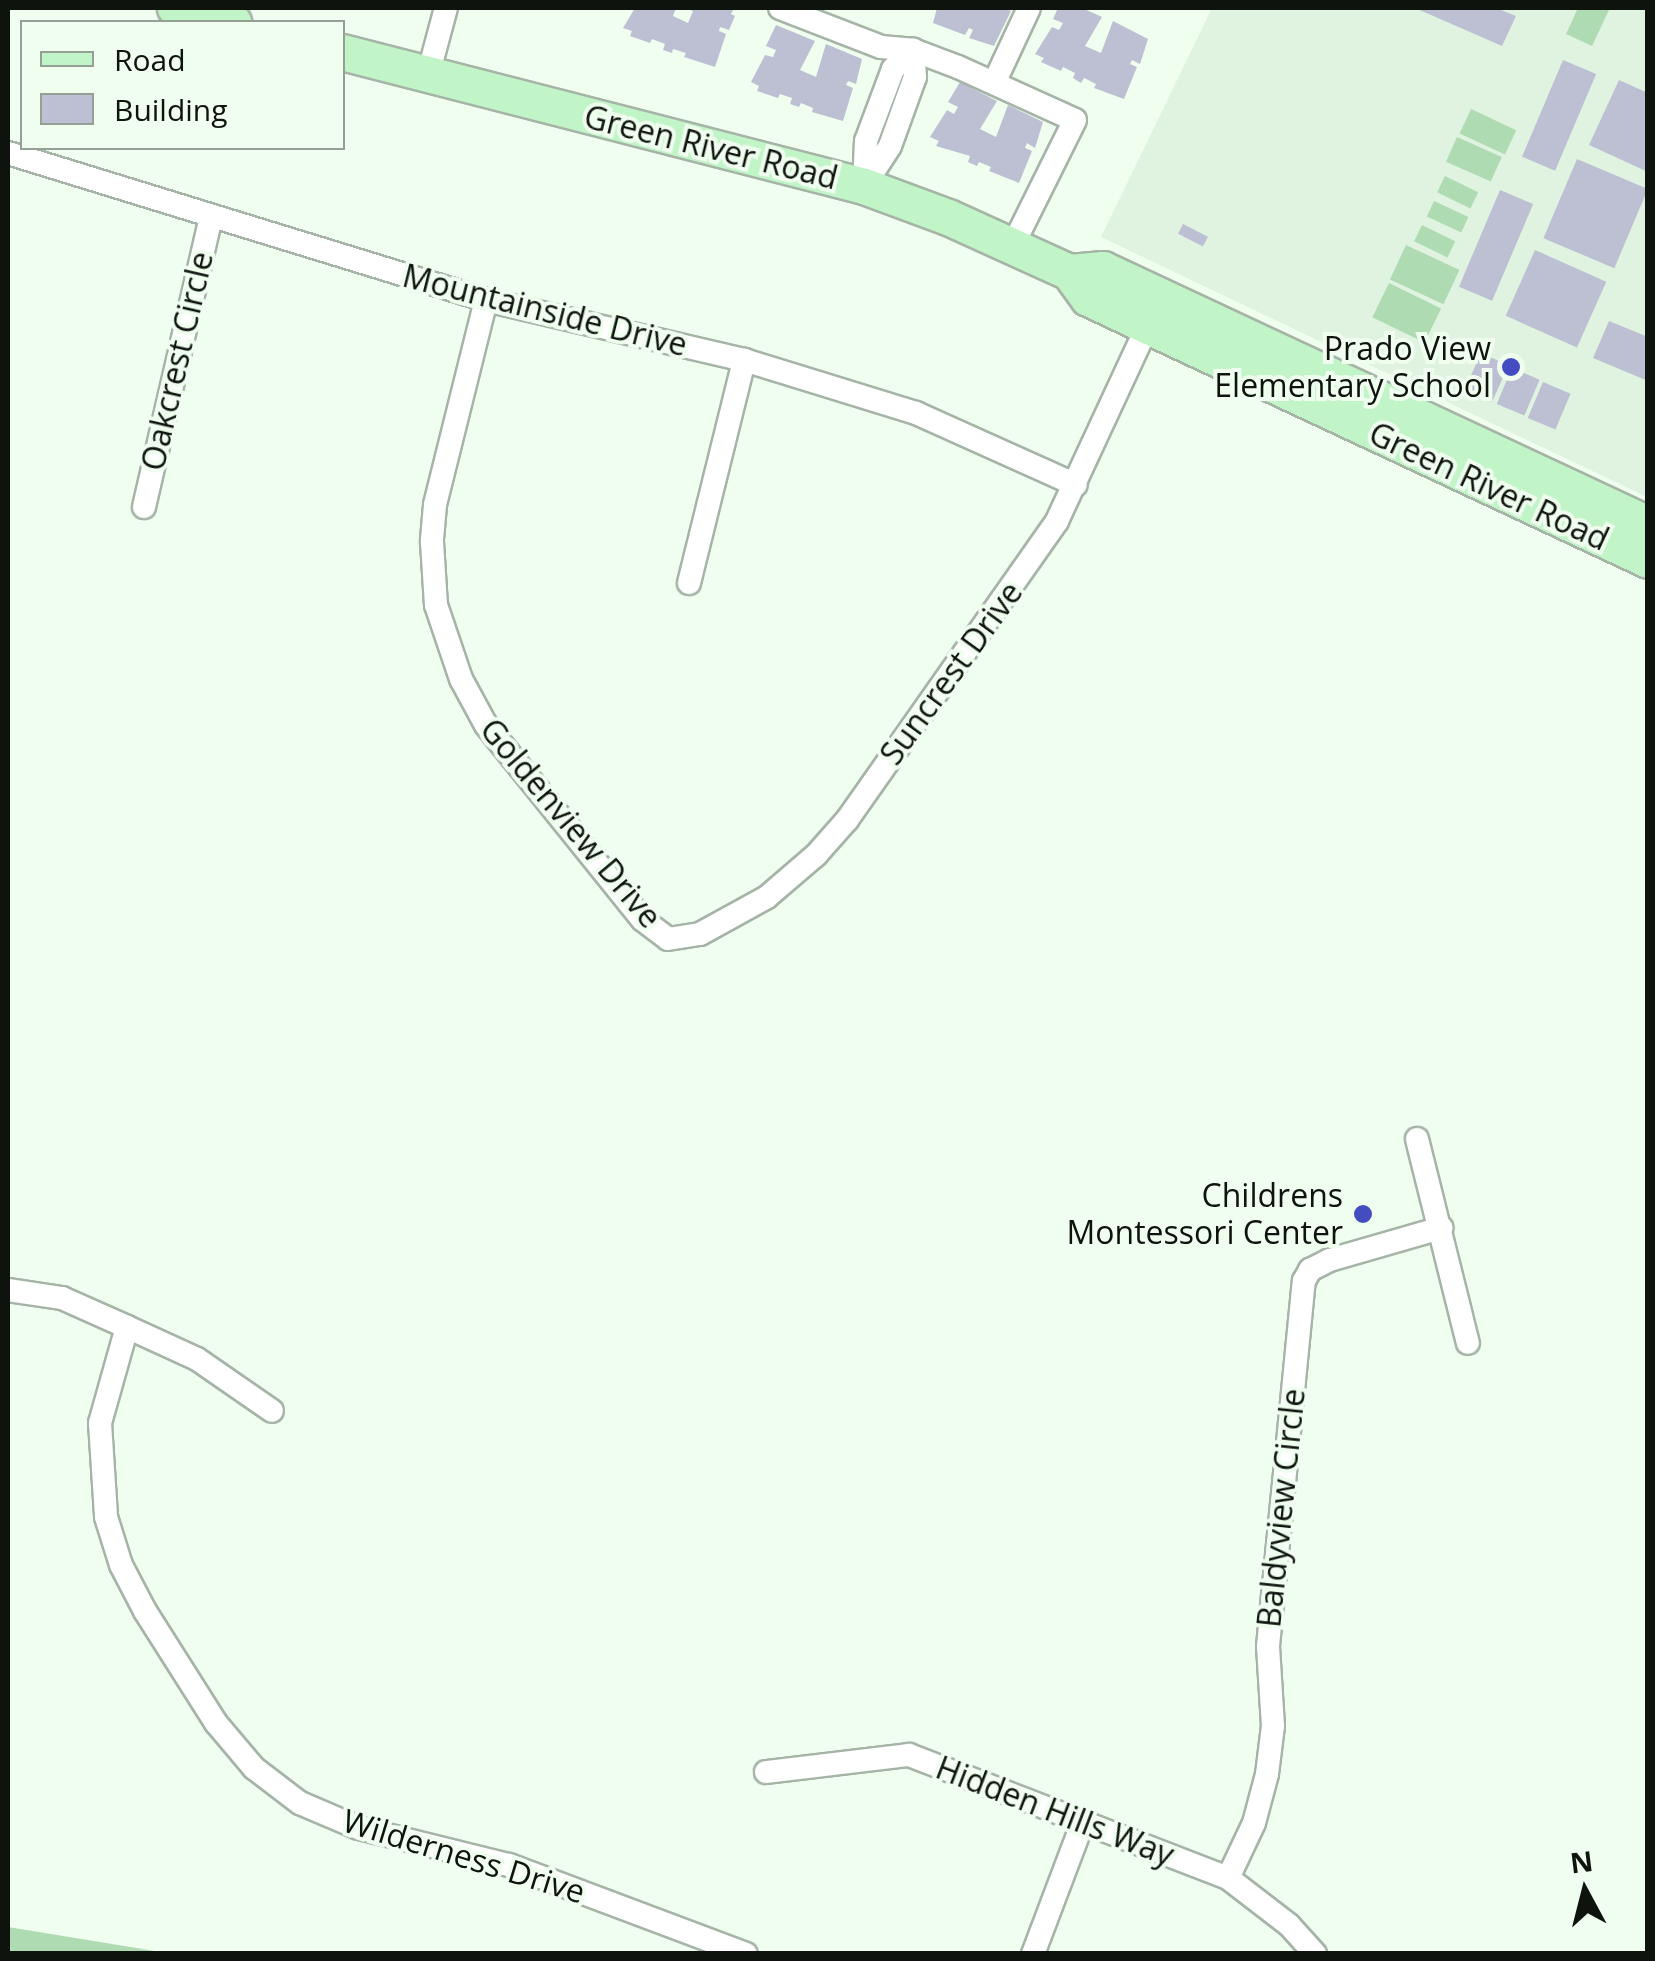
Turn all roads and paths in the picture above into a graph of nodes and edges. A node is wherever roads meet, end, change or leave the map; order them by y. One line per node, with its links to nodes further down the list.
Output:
1 (176, 8): 5 (main road)
2 (446, 8): 8 (street)
3 (780, 8): 6 (street)
4 (1030, 8): 9 (street)
5 (225, 20)
6 (913, 50): 9 (street); 11 (street)
7 (345, 53): 8 (main road, Green River Road)
8 (428, 75): 11 (main road, Green River Road)
9 (994, 83): 13 (street)
10 (8, 153): 12 (street, Mountainside Drive)
11 (864, 186): 13 (main road, Green River Road)
12 (211, 216): 15 (street, Mountainside Drive); 22 (street, Oakcrest Circle)
13 (1013, 245): 14 (main road, Green River Road)
14 (1068, 272): 16 (main road, Green River Road); 17 (main road, Green River Road)
15 (486, 300): 18 (street, Mountainside Drive); 26 (street, Goldenview Drive)
16 (1209, 317): 17 (main road); 19 (main road, Green River Road)
17 (1147, 327): 20 (main road, Green River Road); 21 (street, Suncrest Drive)
18 (744, 360): 21 (street, Mountainside Drive); 25 (street)
19 (1482, 446): 20 (main road); 23 (main road, Green River Road)
20 (1443, 466): 24 (main road, Green River Road)
21 (1076, 485): 26 (street, Suncrest Drive)
22 (144, 507)
23 (1648, 524)
24 (1648, 560)
25 (690, 583)
26 (668, 939)
27 (1417, 1139): 28 (street)
28 (1441, 1228): 31 (street); 35 (street, Baldyview Circle)
29 (8, 1290): 30 (street)
30 (127, 1327): 32 (street); 36 (street, Wilderness Drive)
31 (1468, 1342)
32 (272, 1410)
33 (766, 1772): 34 (street, Hidden Hills Way)
34 (1084, 1819): 35 (street, Hidden Hills Way); 37 (street)
35 (1228, 1878): 38 (street, Hidden Hills Way)
36 (746, 1954)
37 (1033, 1954)
38 (1315, 1954)

